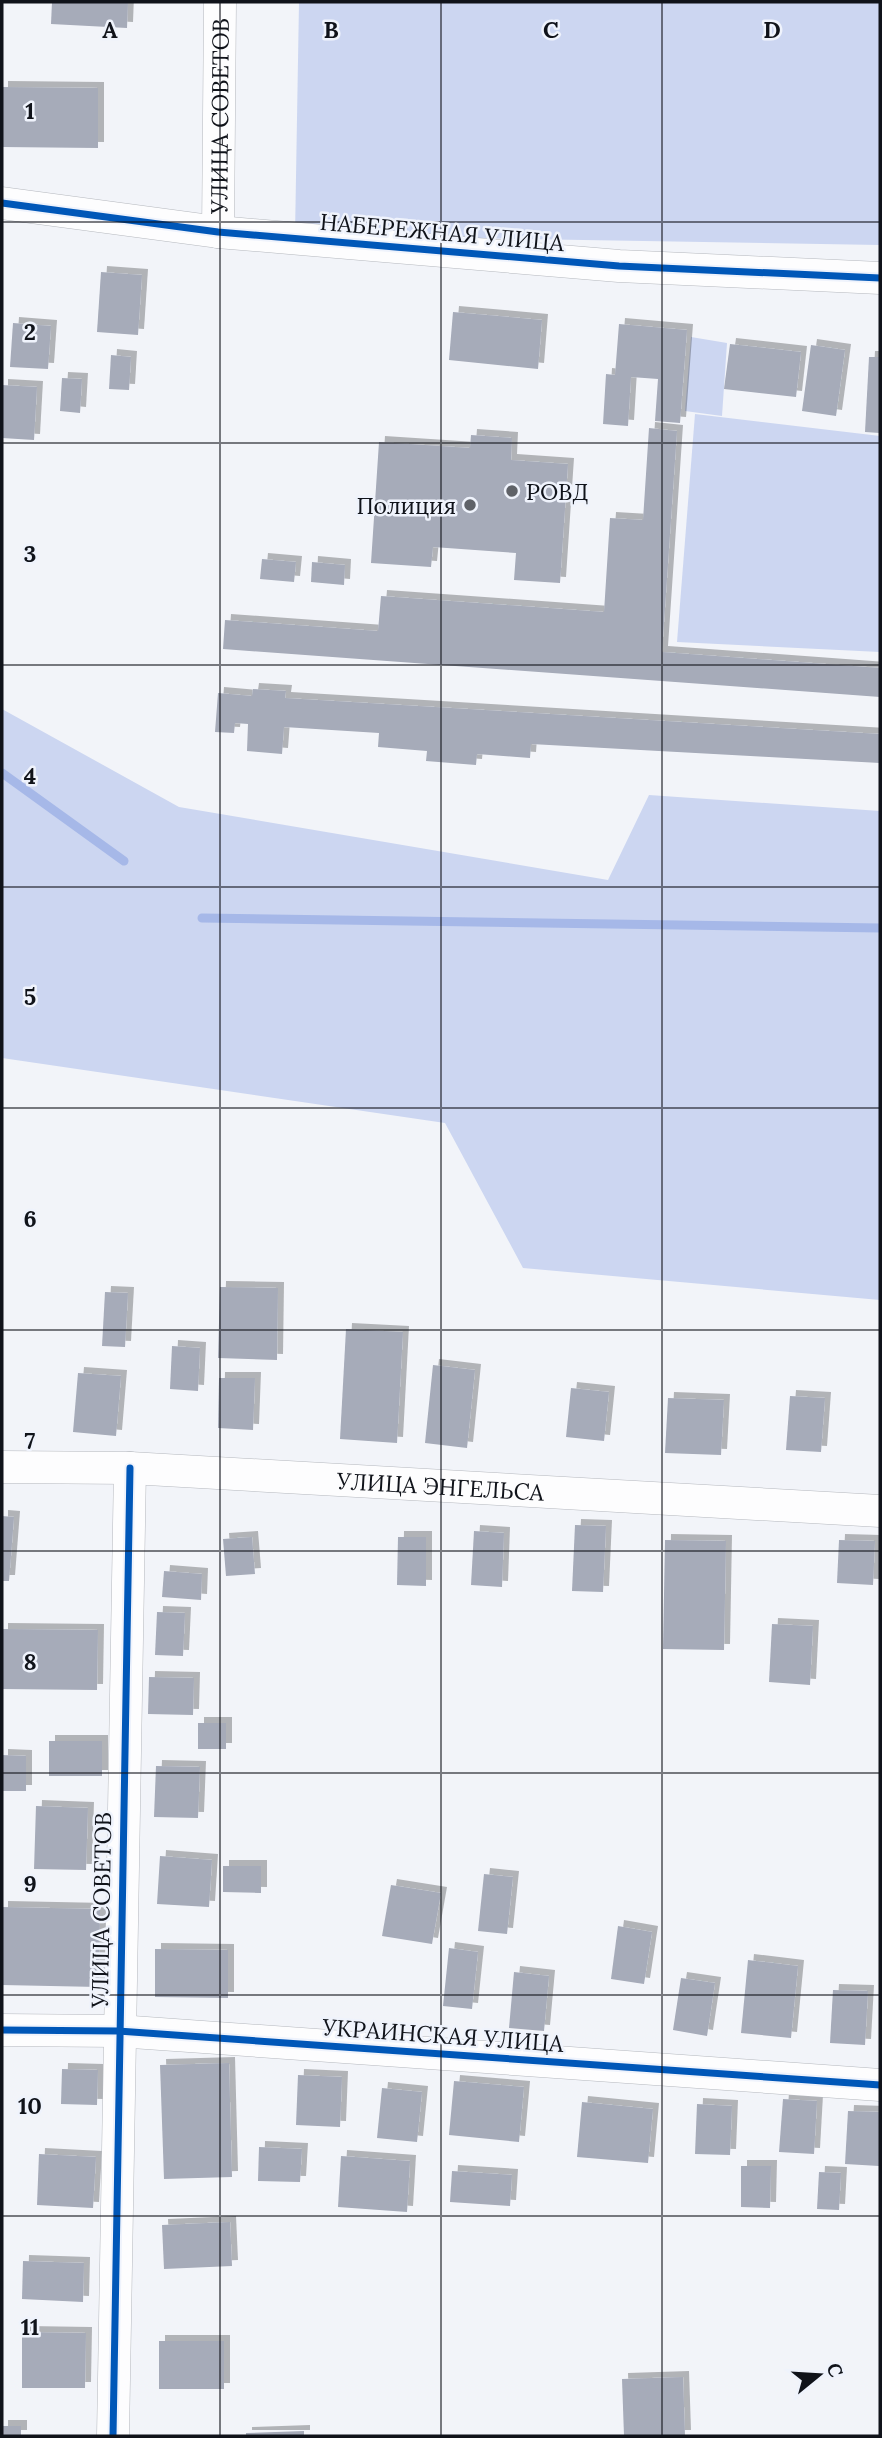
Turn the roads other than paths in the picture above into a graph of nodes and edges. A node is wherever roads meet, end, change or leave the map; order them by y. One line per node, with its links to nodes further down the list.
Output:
1 (220, 2): 3 (street, УЛИЦА СОВЕТОВ)
2 (2, 203): 3 (street, НАБЕРЕЖНАЯ УЛИЦА)
3 (218, 232): 4 (street, НАБЕРЕЖНАЯ УЛИЦА)
4 (880, 278)
5 (2, 1467): 6 (street, УЛИЦА ЭНГЕЛЬСА)
6 (130, 1468): 7 (street, УЛИЦА ЭНГЕЛЬСА); 9 (street, УЛИЦА СОВЕТОВ)
7 (880, 1511)
8 (2, 2030): 9 (street, УКРАИНСКАЯ УЛИЦА)
9 (118, 2031): 10 (street, УКРАИНСКАЯ УЛИЦА); 11 (street, УЛИЦА СОВЕТОВ)
10 (880, 2085)
11 (113, 2436)

